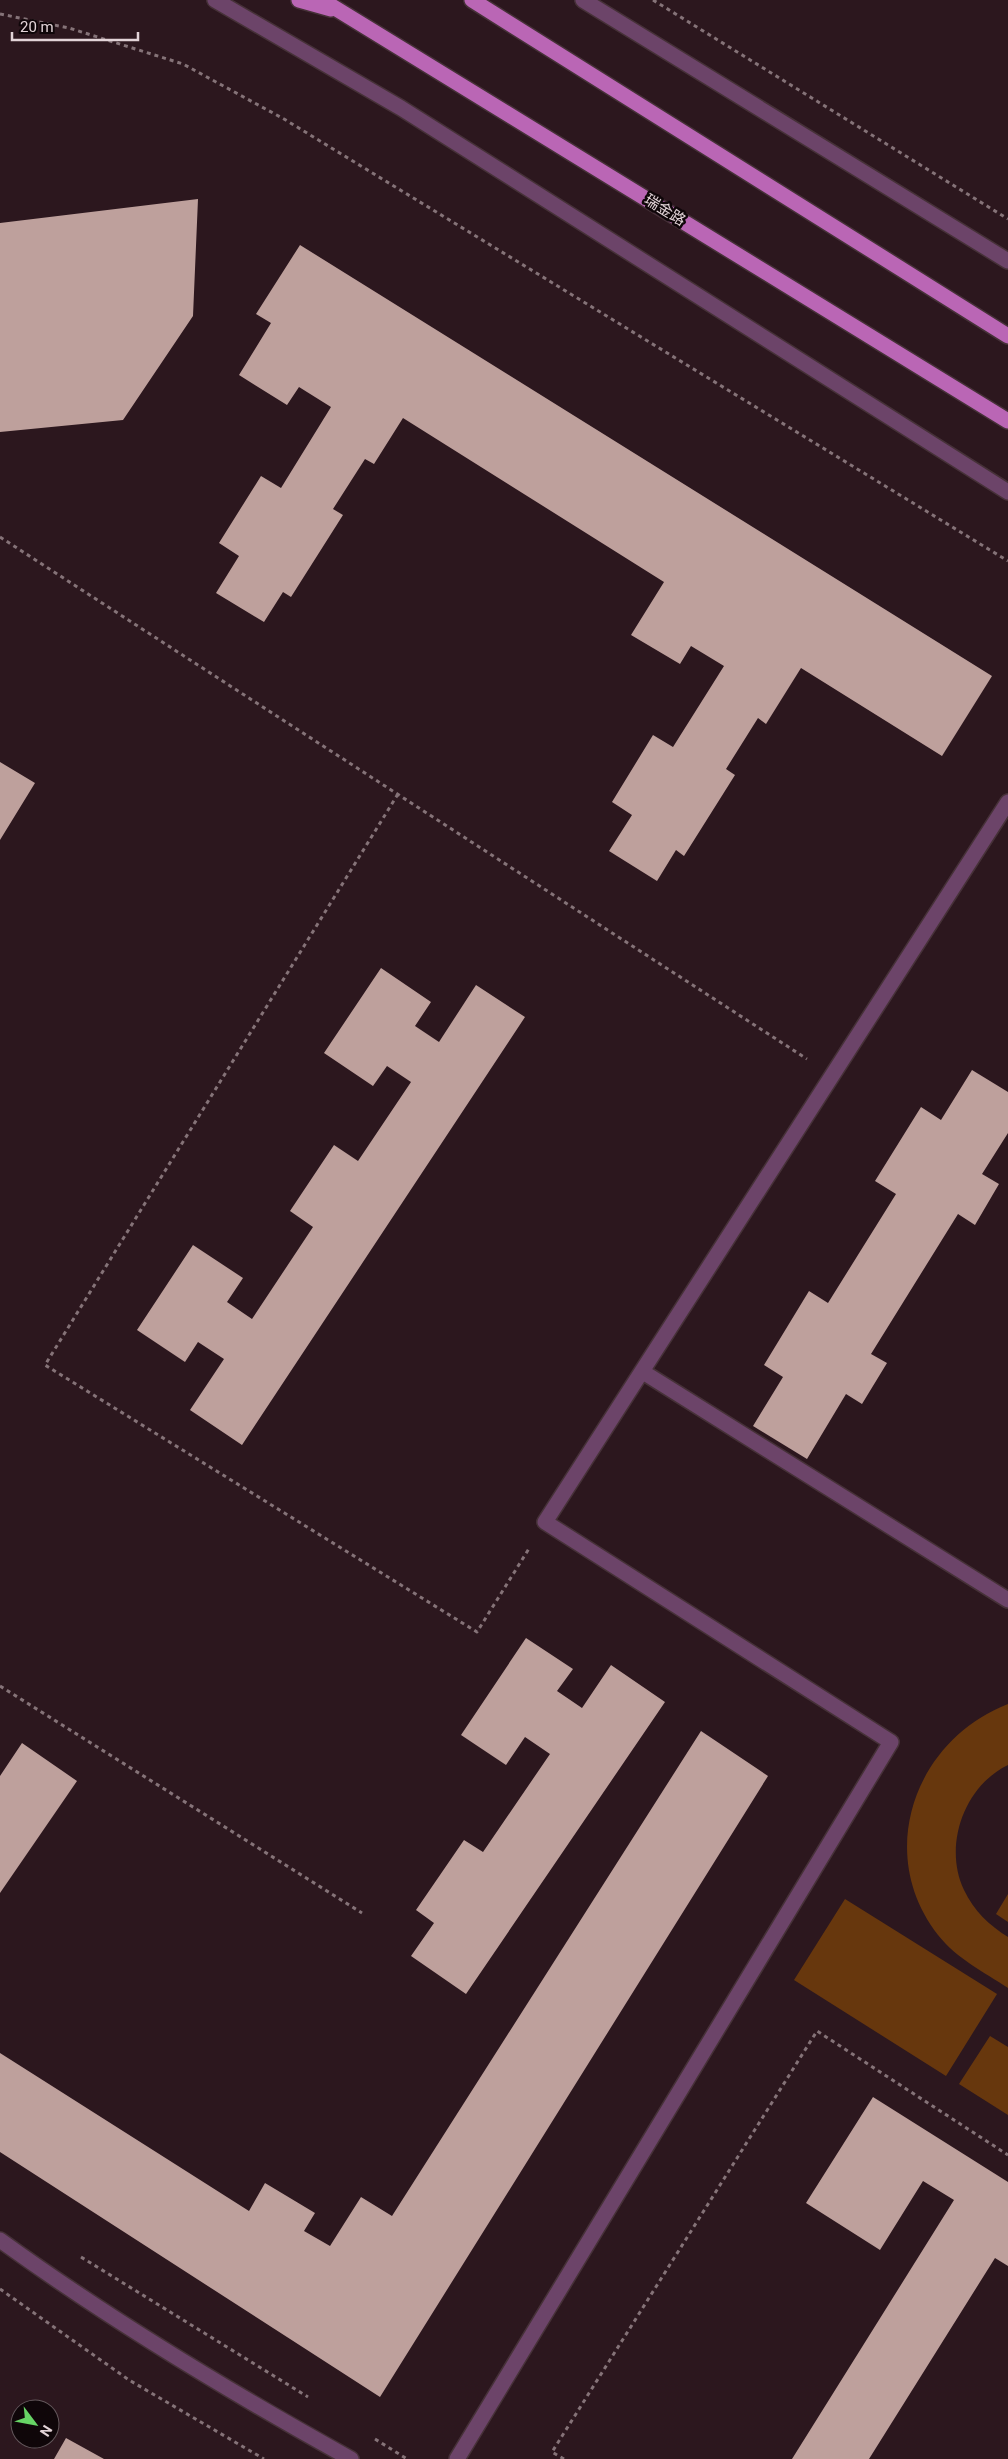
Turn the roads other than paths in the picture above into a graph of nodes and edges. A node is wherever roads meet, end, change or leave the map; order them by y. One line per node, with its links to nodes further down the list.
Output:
1 (215, 0): 10 (street)
2 (299, 0): 6 (main road)
3 (322, 0): 6 (main road, 瑞金路)
4 (472, 0): 8 (main road)
5 (583, 0): 7 (street)
6 (346, 13): 9 (main road, 瑞金路)
7 (1008, 261)
8 (1008, 336)
9 (1008, 421)
10 (1008, 492)
11 (1008, 802): 12 (street)
12 (643, 1372): 13 (street); 16 (street)
13 (1008, 1600)
14 (0, 2240): 15 (street)
15 (351, 2459)
16 (456, 2459)

